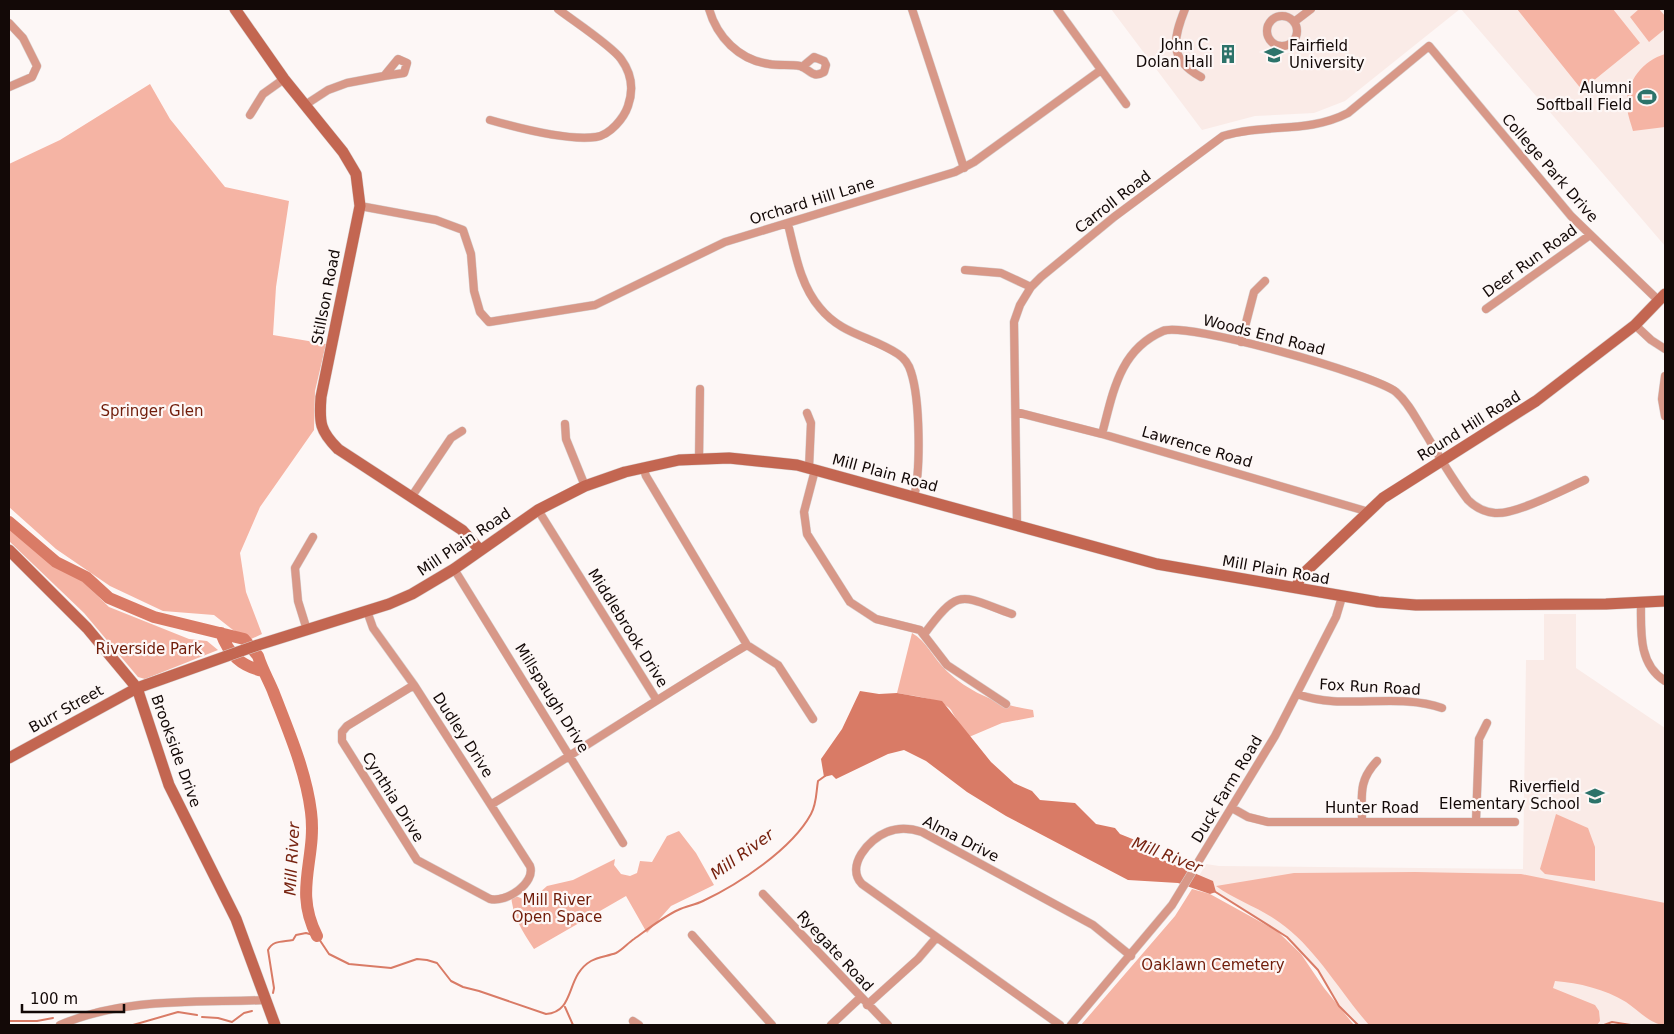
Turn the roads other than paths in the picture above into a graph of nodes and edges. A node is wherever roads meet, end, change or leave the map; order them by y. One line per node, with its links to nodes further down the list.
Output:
1 (235, 9): 15 (main road, Stillson Road)
2 (558, 9): 20 (street)
3 (709, 9): 11 (street)
4 (912, 9): 21 (street)
5 (1057, 9): 12 (street)
6 (1186, 9): 14 (street)
7 (1311, 9): 8 (street)
8 (1294, 22): 8 (street)
9 (9, 23): 16 (street)
10 (1429, 46): 24 (street, College Park Drive); 27 (street, Carroll Road)
11 (802, 67)
12 (1101, 70): 18 (street); 21 (street, Orchard Hill Lane)
13 (384, 76): 17 (street)
14 (1201, 77)
15 (284, 79): 17 (main road, Stillson Road); 19 (street)
16 (9, 87)
17 (305, 104): 22 (main road, Stillson Road)
18 (1126, 104)
19 (250, 115)
20 (490, 120)
21 (964, 168): 23 (street, Orchard Hill Lane)
22 (360, 206): 23 (street, Orchard Hill Lane); 47 (main road, Stillson Road)
23 (788, 224): 48 (street)
24 (1590, 235): 28 (street, College Park Drive); 29 (street, Deer Run Road)
25 (965, 270): 27 (street)
26 (1265, 281): 31 (street)
27 (1031, 286): 36 (street, Carroll Road)
28 (1662, 297): 30 (main road, Round Hill Road)
29 (1486, 309)
30 (1635, 325): 32 (street); 42 (main road, Round Hill Road)
31 (1241, 342): 40 (street, Woods End Road); 42 (street, Woods End Road)
32 (1665, 349)
33 (1665, 376): 37 (street)
34 (700, 389): 41 (street)
35 (808, 412): 44 (street)
36 (1016, 412): 40 (street, Lawrence Road); 51 (street, Carroll Road)
37 (1665, 416)
38 (565, 424): 46 (street)
39 (462, 432): 47 (street)
40 (1102, 434): 50 (street, Lawrence Road)
41 (699, 459): 43 (main road, Mill Plain Road); 44 (main road, Mill Plain Road)
42 (1442, 461): 45 (street, Woods End Road); 50 (main road, Round Hill Road)
43 (643, 467): 46 (main road, Mill Plain Road); 64 (street)
44 (812, 469): 48 (main road, Mill Plain Road); 63 (street)
45 (1585, 480)
46 (585, 486): 49 (main road, Mill Plain Road)
47 (412, 496): 54 (main road, Stillson Road)
48 (914, 497): 51 (main road, Mill Plain Road)
49 (538, 510): 54 (main road, Mill Plain Road); 69 (street, Middlebrook Drive)
50 (1369, 512): 56 (main road, Round Hill Road)
51 (1017, 525): 56 (main road, Mill Plain Road)
52 (313, 537): 62 (street)
53 (9, 550): 67 (main road, Brookside Drive)
54 (480, 550): 55 (main road, Mill Plain Road)
55 (454, 568): 60 (main road, Mill Plain Road); 74 (street, Millspaugh Drive)
56 (1296, 588): 57 (main road, Mill Plain Road)
57 (1342, 596): 59 (main road, Mill Plain Road); 68 (street, Duck Farm Road)
58 (1665, 601): 59 (main road, Mill Plain Road)
59 (1641, 602): 65 (street)
60 (366, 611): 62 (main road, Mill Plain Road); 66 (street, Dudley Drive)
61 (1012, 614): 63 (street)
62 (307, 630): 67 (main road, Mill Plain Road)
63 (925, 633): 70 (street)
64 (747, 645): 69 (street, Middlebrook Drive); 72 (street)
65 (1665, 681)
66 (414, 685): 77 (street, Dudley Drive); 83 (street, Cynthia Drive)
67 (137, 688): 75 (main road, Burr Street); 89 (main road, Brookside Drive)
68 (1297, 694): 71 (street, Fox Run Road); 78 (street, Duck Farm Road)
69 (656, 699): 74 (street)
70 (1006, 704)
71 (1442, 708)
72 (813, 719)
73 (1487, 723): 80 (street)
74 (572, 756): 77 (street); 82 (street, Millspaugh Drive)
75 (9, 758)
76 (1377, 761): 79 (street)
77 (492, 804): 83 (street, Dudley Drive)
78 (1232, 808): 79 (street, Hunter Road); 87 (street, Duck Farm Road)
79 (1362, 821): 80 (street, Hunter Road)
80 (1476, 821): 81 (street, Hunter Road)
81 (1515, 822)
82 (623, 843)
83 (532, 875)
84 (763, 894): 88 (street, Ryegate Road)
85 (692, 935): 93 (street)
86 (936, 938): 87 (street, Alma Drive); 90 (street); 96 (street, Alma Drive)
87 (1131, 956): 97 (street, Duck Farm Road)
88 (861, 997): 90 (street, Ryegate Road); 94 (street)
89 (266, 1000): 91 (street); 92 (main road, Brookside Drive)
90 (868, 1005): 95 (street, Ryegate Road)
91 (60, 1025)
92 (275, 1025)
93 (772, 1025)
94 (832, 1025)
95 (888, 1025)
96 (1060, 1025)
97 (1071, 1025)

